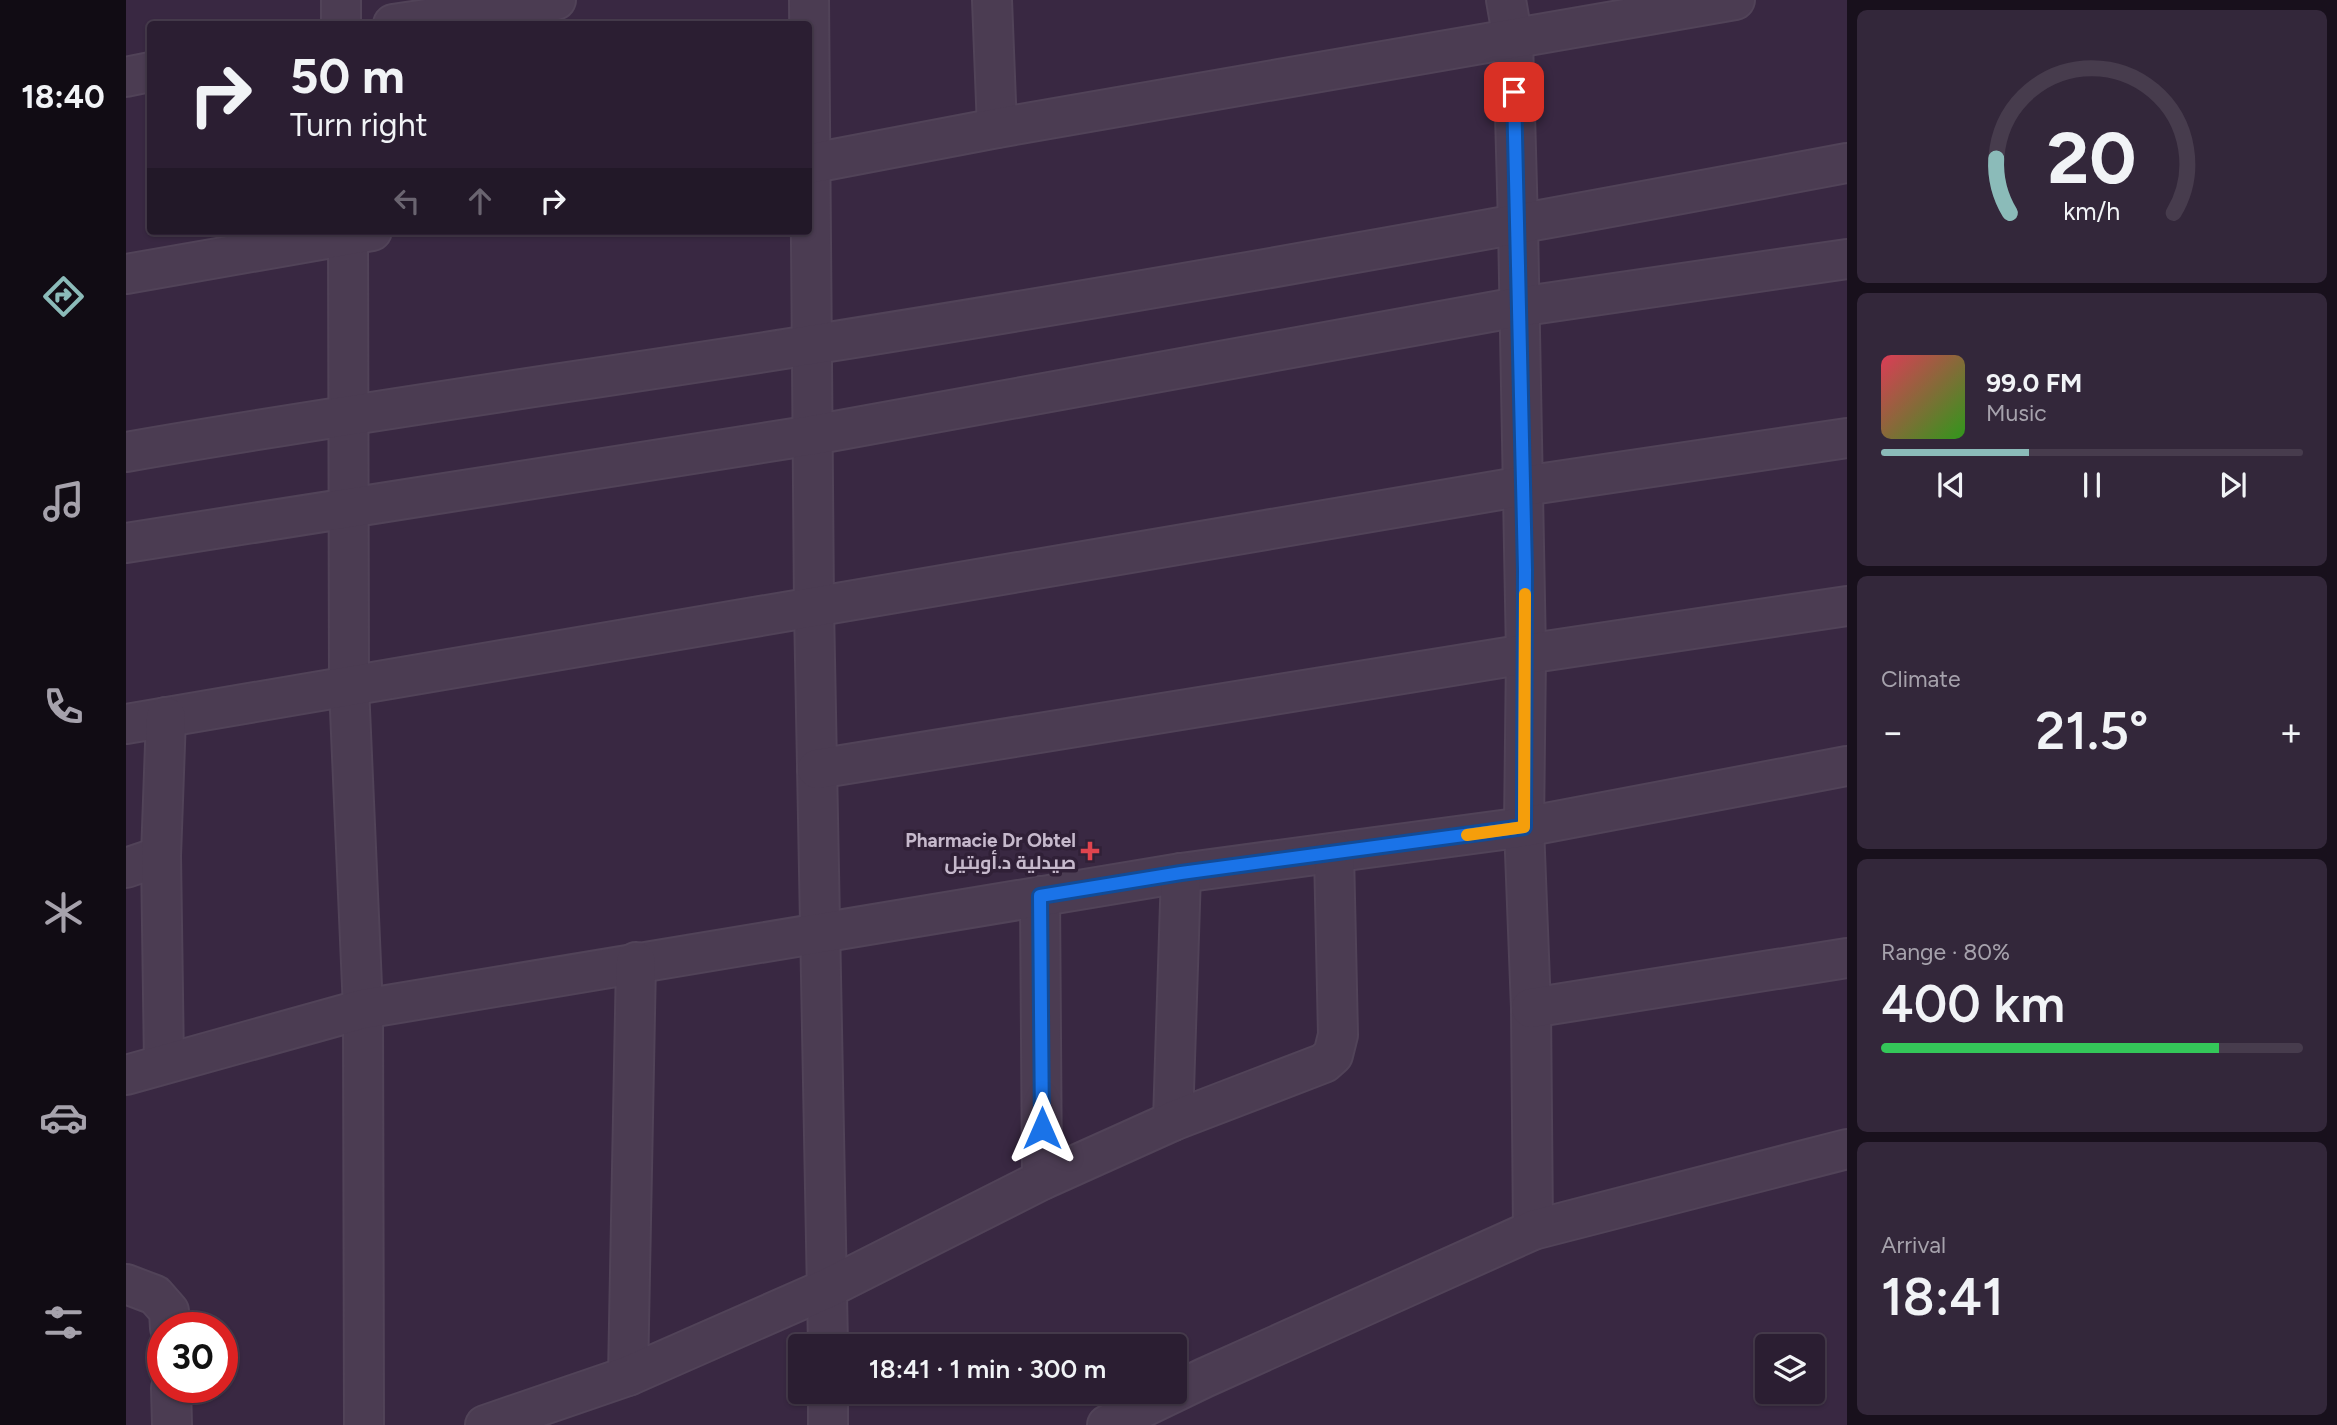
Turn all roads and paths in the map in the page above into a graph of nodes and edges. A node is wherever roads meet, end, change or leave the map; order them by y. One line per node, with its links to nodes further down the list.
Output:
1 (341, 0): 7 (street)
2 (556, 0): 8 (street)
3 (809, 0): 9 (street)
4 (992, 0): 13 (street)
5 (1506, 0): 10 (street)
6 (1735, 0): 10 (street)
7 (341, 21)
8 (413, 21)
9 (809, 21)
10 (1513, 40): 13 (street); 16 (street)
11 (147, 73): 12 (street)
12 (126, 77)
13 (997, 128): 14 (street)
14 (812, 163)
15 (1847, 163): 16 (street)
16 (1518, 225): 22 (street); 23 (street)
17 (340, 235): 21 (street)
18 (356, 235): 24 (street)
19 (810, 235): 23 (street)
20 (1847, 259): 22 (street)
21 (126, 274)
22 (1518, 307): 25 (street); 28 (street)
23 (811, 345): 24 (street); 25 (street)
24 (349, 413): 27 (street); 29 (street)
25 (813, 435): 29 (street); 32 (street)
26 (1847, 438): 28 (street)
27 (126, 452)
28 (1524, 486): 32 (street); 33 (street)
29 (349, 508): 30 (street); 34 (street)
30 (126, 543)
31 (1847, 606): 33 (street)
32 (814, 607): 34 (street); 38 (street)
33 (1526, 654): 38 (street); 39 (street)
34 (349, 687): 35 (street); 48 (street)
35 (166, 717): 36 (street); 41 (street)
36 (126, 724)
37 (1847, 766): 39 (street)
38 (817, 769): 44 (street)
39 (1524, 827): 40 (street); 47 (street)
40 (1334, 853): 42 (street); 51 (street)
41 (144, 862): 49 (street)
42 (1181, 873): 43 (street); 51 (street)
43 (1040, 896): 44 (street); 53 (street)
44 (821, 934): 46 (street); 56 (street)
45 (1847, 958): 47 (street)
46 (636, 962): 48 (street); 59 (street)
47 (1531, 1008): 54 (street)
48 (363, 1009): 49 (street); 63 (street)
49 (164, 1063): 50 (street)
50 (126, 1075)
51 (1173, 1121): 53 (street)
52 (1847, 1149): 54 (street)
53 (1042, 1180): 56 (street)
54 (1533, 1230): 66 (street)
55 (126, 1284): 57 (street)
56 (828, 1287): 58 (street); 59 (street)
57 (169, 1312)
58 (828, 1334)
59 (628, 1376): 64 (street)
60 (171, 1403): 62 (street)
61 (828, 1404): 65 (street)
62 (172, 1425)
63 (364, 1425)
64 (485, 1425)
65 (828, 1425)
66 (1107, 1425)

